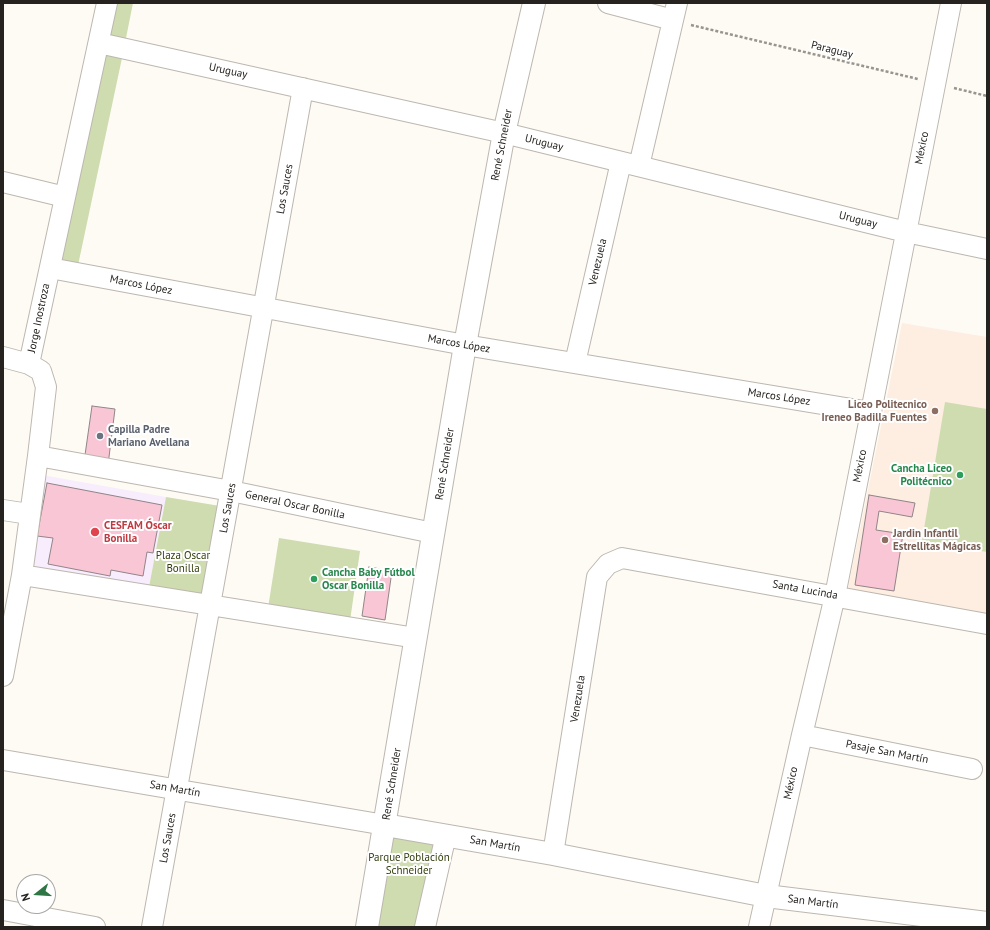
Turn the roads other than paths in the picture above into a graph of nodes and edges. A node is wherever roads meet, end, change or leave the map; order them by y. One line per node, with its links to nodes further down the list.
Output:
1 (108, 3): 6 (street, Jorge Inostroza)
2 (534, 3): 8 (street, René Schneider)
3 (608, 3): 5 (street)
4 (951, 3): 12 (street, México)
5 (675, 12): 9 (street, Venezuela)
6 (99, 43): 7 (street, Uruguay); 11 (street, Jorge Inostroza)
7 (303, 88): 8 (street, Uruguay); 15 (street, Los Sauces)
8 (504, 133): 9 (street, Uruguay); 16 (street, René Schneider)
9 (630, 164): 12 (street, Uruguay); 18 (street, Venezuela)
10 (3, 182): 11 (street)
11 (65, 197): 14 (street, Jorge Inostroza)
12 (906, 232): 13 (street, Uruguay); 20 (street, México)
13 (987, 249)
14 (50, 268): 15 (street, Marcos López); 19 (street, Jorge Inostroza)
15 (264, 308): 16 (street, Marcos López); 22 (street, Los Sauces)
16 (464, 345): 18 (street, Marcos López); 25 (street, René Schneider)
17 (3, 357): 19 (street)
18 (575, 363): 20 (street, Marcos López)
19 (29, 364): 21 (street, Jorge Inostroza)
20 (870, 412): 28 (street, México)
21 (38, 456): 22 (street, General Oscar Bonilla); 24 (street, Jorge Inostroza)
22 (231, 492): 25 (street, General Oscar Bonilla); 29 (street, Los Sauces)
23 (3, 510): 24 (street)
24 (29, 514): 27 (street, Jorge Inostroza)
25 (433, 533): 31 (street, René Schneider)
26 (622, 558): 28 (street, Santa Lucinda); 39 (street, Venezuela)
27 (22, 575): 29 (street); 32 (street, Jorge Inostroza)
28 (835, 596): 30 (street, Santa Lucinda); 33 (street, México)
29 (210, 606): 31 (street); 36 (street, Los Sauces)
30 (987, 624)
31 (416, 638): 37 (street, René Schneider)
32 (3, 676)
33 (802, 736): 35 (street, Pasaje San Martín); 40 (street, México)
34 (3, 760): 36 (street, San Martín)
35 (972, 769)
36 (177, 790): 37 (street, San Martín); 44 (street, Los Sauces)
37 (385, 825): 38 (street, San Martín); 45 (street, René Schneider)
38 (446, 835): 39 (street, San Martín); 46 (street)
39 (553, 854): 40 (street, San Martín)
40 (766, 896): 42 (street, San Martín); 47 (street, México)
41 (3, 910): 43 (street)
42 (987, 923)
43 (95, 927)
44 (152, 927)
45 (367, 927)
46 (425, 927)
47 (760, 927)

